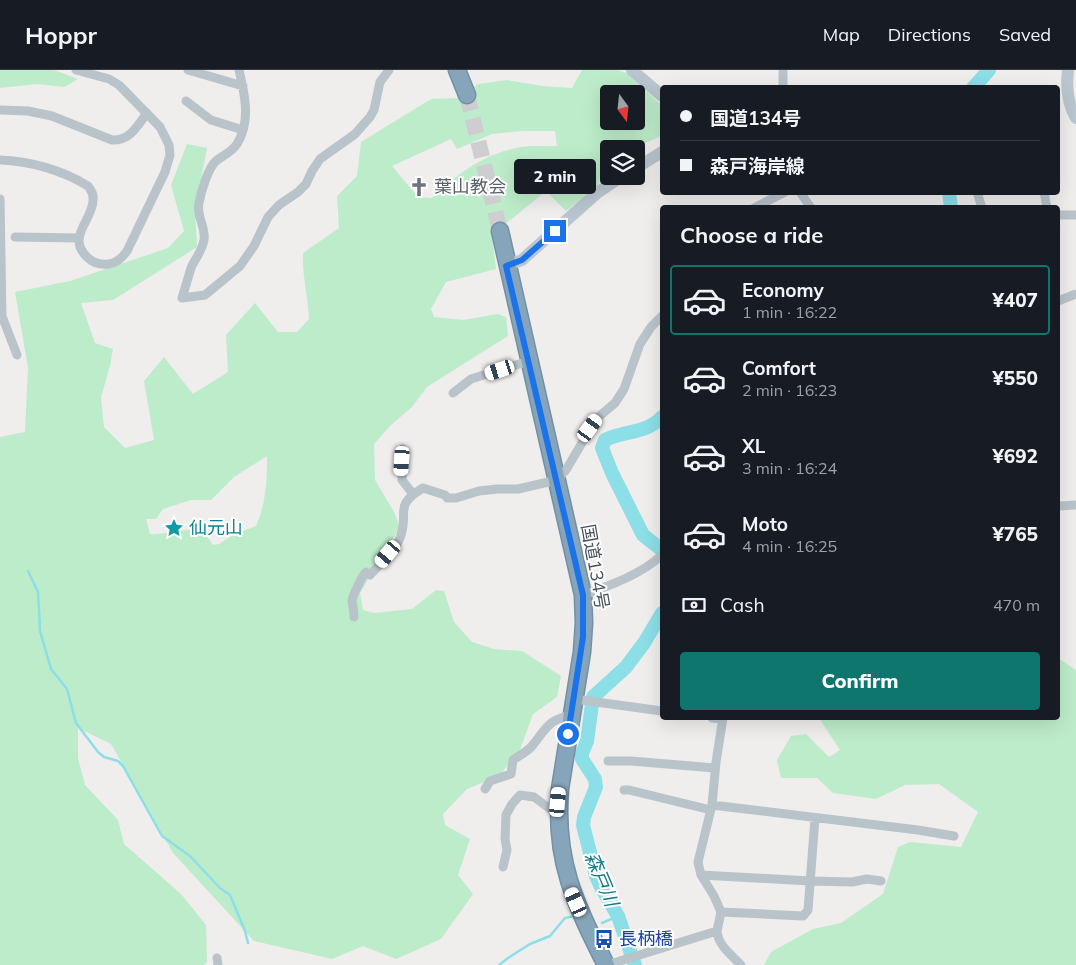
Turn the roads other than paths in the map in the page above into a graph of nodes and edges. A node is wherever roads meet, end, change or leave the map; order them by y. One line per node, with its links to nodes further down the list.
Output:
1 (76, 70): 16 (street)
2 (188, 70): 10 (street)
3 (239, 70): 10 (street)
4 (390, 70): 17 (street)
5 (457, 70): 12 (highway)
6 (632, 70): 11 (main road)
7 (783, 70): 9 (street)
8 (1068, 70): 15 (main road)
9 (783, 85)
10 (243, 86): 17 (street)
11 (660, 94)
12 (467, 95)
13 (186, 101): 17 (street)
14 (0, 110): 16 (street)
15 (1068, 110)
16 (147, 113): 29 (street)
17 (243, 130)
18 (660, 153): 20 (main road)
19 (0, 160): 29 (street)
20 (645, 162)
21 (609, 185): 31 (main road)
22 (779, 195): 24 (street)
23 (0, 199): 30 (street)
24 (760, 205)
25 (1060, 215): 26 (street)
26 (1076, 215)
27 (500, 231): 31 (highway, 国道134号)
28 (15, 237): 29 (street)
29 (79, 238)
30 (0, 251): 35 (street)
31 (506, 266): 36 (highway, 国道134号)
32 (1076, 294): 33 (street)
33 (1060, 300)
34 (660, 318): 39 (street)
35 (17, 355)
36 (529, 361): 37 (street); 39 (highway, 国道134号)
37 (453, 393)
38 (403, 450): 40 (street)
39 (557, 480): 40 (street); 44 (highway, 国道134号)
40 (413, 494): 45 (street)
41 (1076, 505): 42 (street)
42 (1060, 506)
43 (660, 558): 44 (street)
44 (583, 595): 46 (highway, 国道134号)
45 (354, 617)
46 (581, 700): 47 (street); 48 (highway, 国道134号)
47 (660, 711)
48 (572, 715): 52 (street); 55 (highway, 国道134号)
49 (723, 720): 51 (street)
50 (608, 761): 51 (street)
51 (715, 768): 54 (street)
52 (485, 790)
53 (624, 790): 54 (street)
54 (712, 807): 56 (street); 59 (street)
55 (558, 814): 58 (street); 64 (highway, 国道134号)
56 (815, 818): 57 (street); 60 (street)
57 (954, 836)
58 (503, 867)
59 (701, 874): 60 (street); 62 (street)
60 (810, 881): 61 (street); 62 (street)
61 (881, 881)
62 (721, 912): 63 (street)
63 (717, 931): 64 (street); 65 (street)
64 (607, 965)
65 (741, 965)

